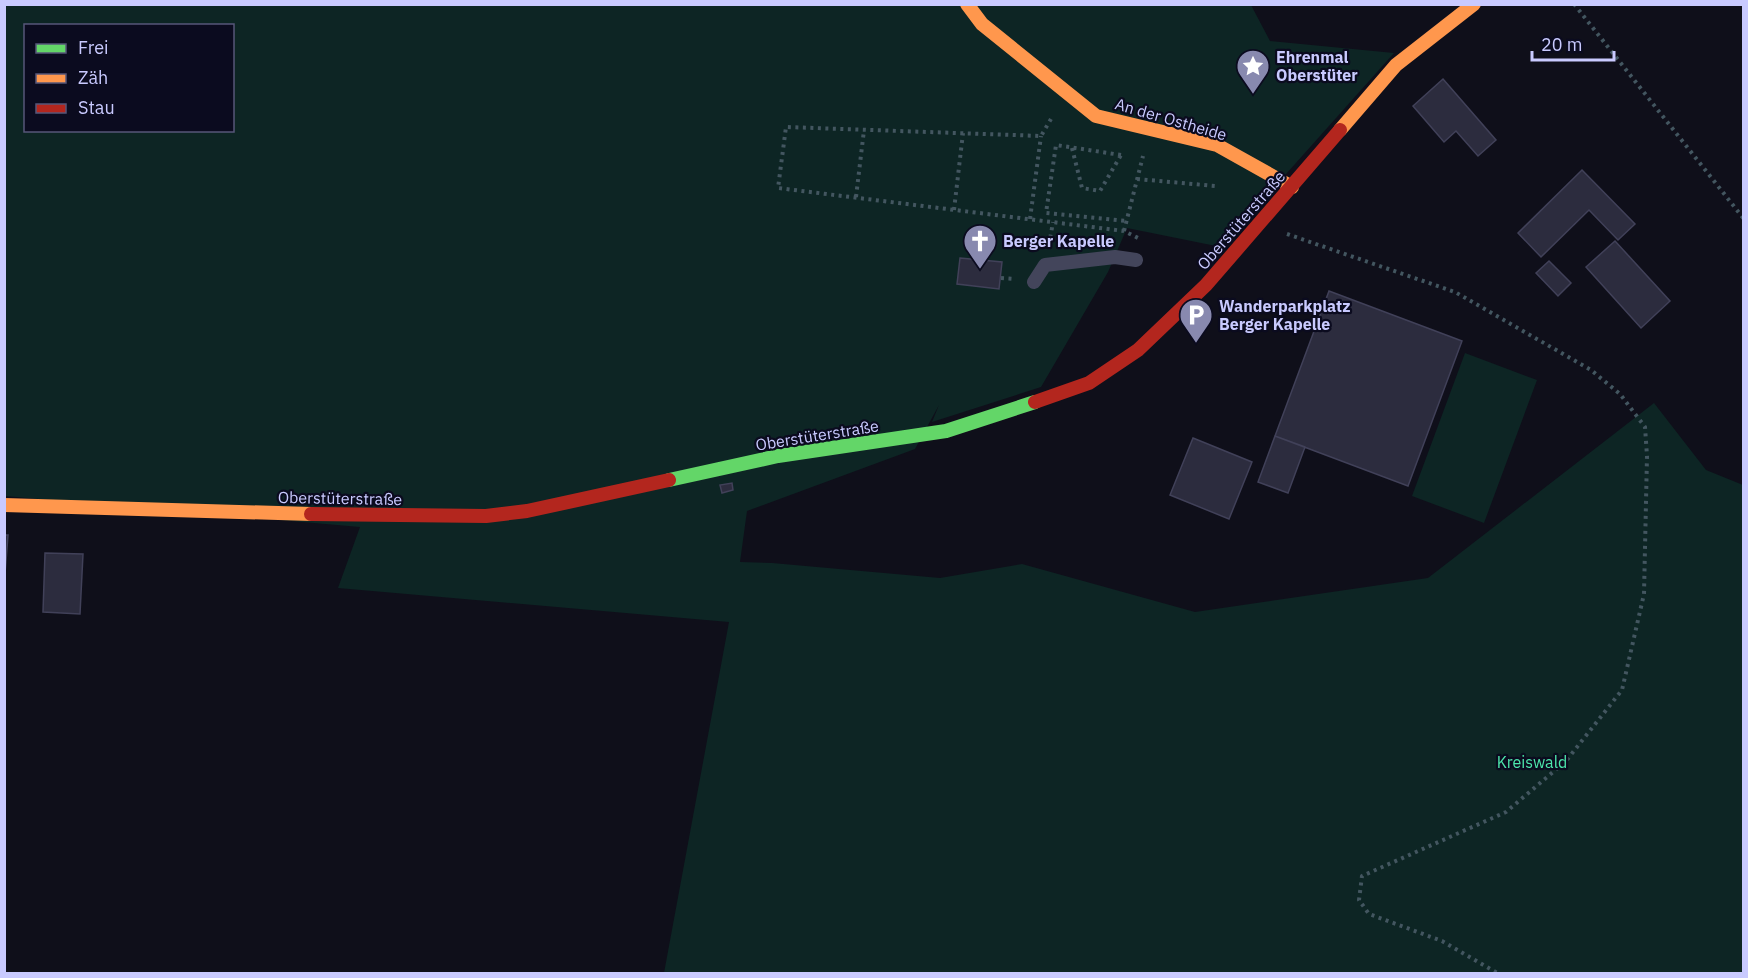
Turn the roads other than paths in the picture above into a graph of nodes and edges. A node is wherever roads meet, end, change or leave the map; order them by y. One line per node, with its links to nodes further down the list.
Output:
1 (967, 4): 3 (street, An der Ostheide)
2 (1474, 4): 3 (street, Oberstüterstraße)
3 (1292, 187): 6 (street, Oberstüterstraße)
4 (1136, 260): 5 (lane)
5 (1034, 282)
6 (4, 505)

